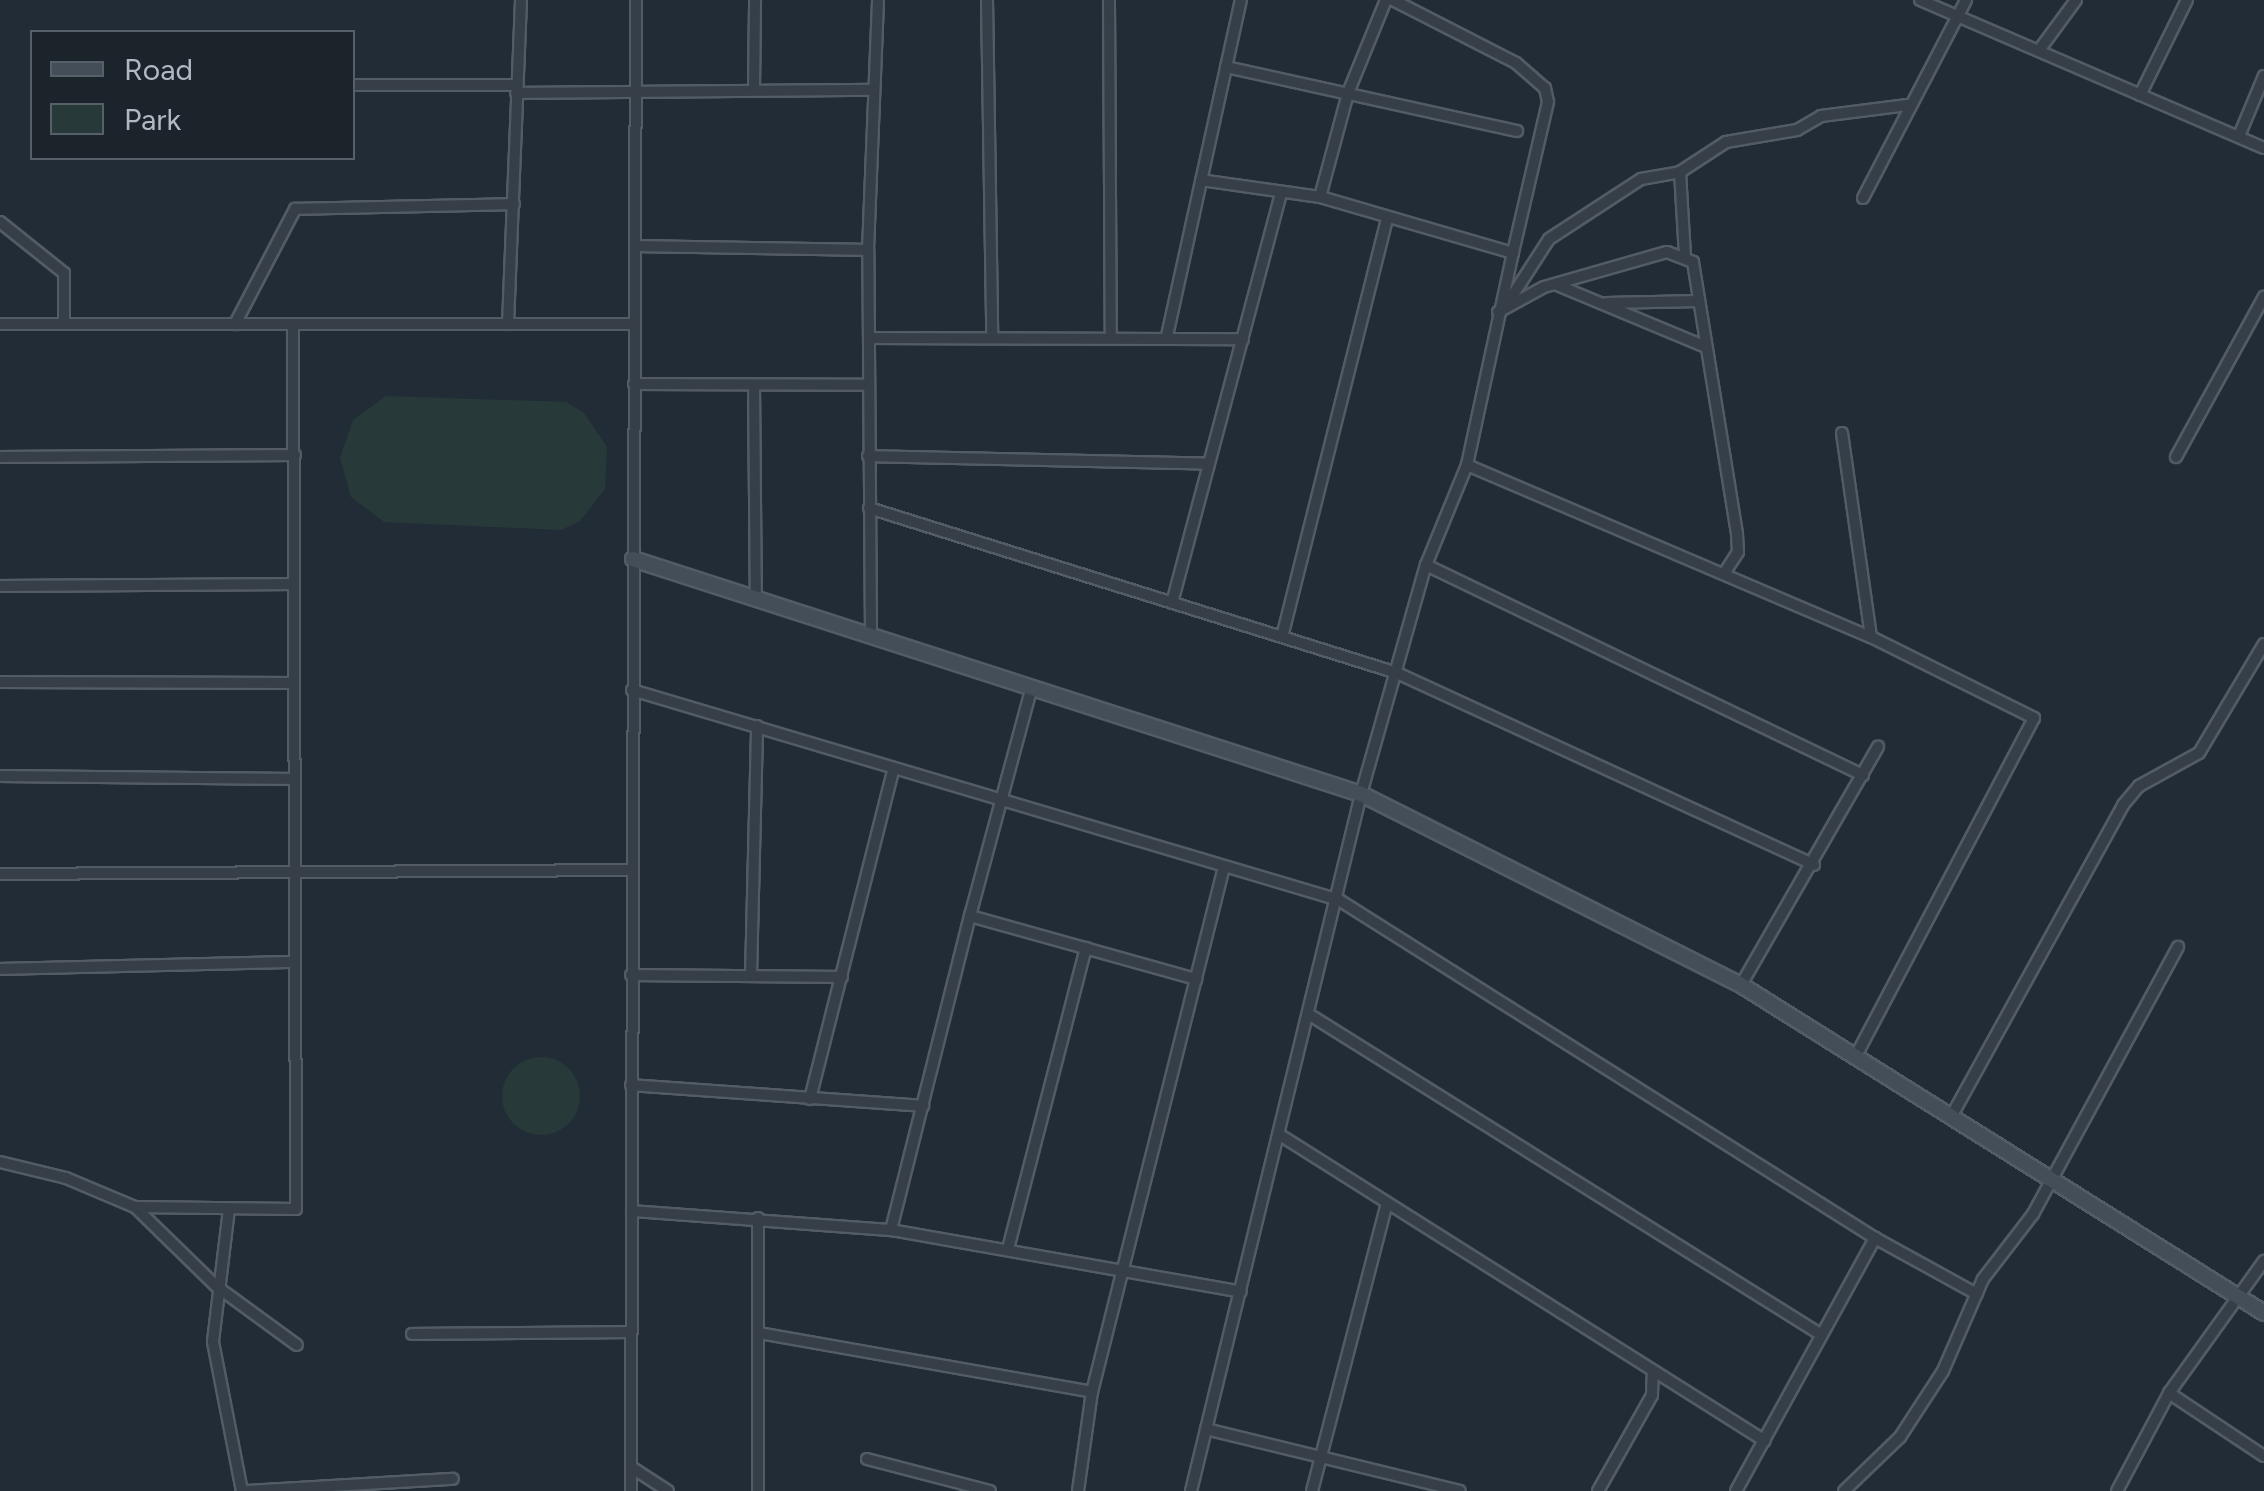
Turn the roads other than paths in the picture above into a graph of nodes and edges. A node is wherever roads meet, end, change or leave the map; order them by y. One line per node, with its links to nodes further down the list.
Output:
1 (521, 0): 20 (street)
2 (636, 0): 18 (street)
3 (754, 0): 19 (street)
4 (878, 0): 21 (street)
5 (988, 0): 55 (street)
6 (1109, 0): 53 (street)
7 (1241, 0): 15 (street)
8 (1390, 0): 22 (street); 38 (street)
9 (1920, 0): 13 (street)
10 (1966, 0): 13 (street)
11 (2076, 0): 14 (street)
12 (2187, 0): 23 (street)
13 (1958, 16): 14 (street); 24 (street)
14 (2040, 49): 23 (street)
15 (1226, 67): 22 (street); 29 (street)
16 (2264, 76): 26 (street)
17 (355, 86): 20 (street)
18 (636, 88): 19 (street); 20 (street); 36 (street)
19 (754, 88): 21 (street)
20 (516, 89): 33 (street)
21 (873, 90): 37 (street)
22 (1348, 93): 25 (street); 31 (street)
23 (2140, 95): 26 (street)
24 (1907, 105): 28 (street); 32 (street)
25 (1517, 132)
26 (2239, 136): 27 (street)
27 (2264, 148)
28 (1680, 172): 39 (street); 41 (street)
29 (1201, 180): 30 (street); 54 (street)
30 (1282, 192): 31 (street); 57 (street)
31 (1320, 196): 34 (street)
32 (1863, 198)
33 (514, 204): 49 (street); 51 (street)
34 (1387, 219): 38 (street); 78 (street)
35 (0, 222): 48 (street)
36 (638, 246): 37 (street); 52 (street)
37 (868, 250): 56 (street)
38 (1512, 253): 40 (street)
39 (1685, 254): 42 (street); 44 (street)
40 (1508, 272): 41 (street); 46 (street)
41 (1521, 277): 42 (street); 46 (street)
42 (1550, 285): 45 (street); 46 (street)
43 (2264, 297): 66 (street)
44 (1699, 302): 45 (street); 58 (street)
45 (1600, 303): 58 (street)
46 (1502, 308): 68 (street)
47 (0, 324): 48 (street)
48 (64, 324): 49 (street)
49 (235, 324): 50 (street)
50 (293, 324): 51 (street); 63 (street)
51 (508, 324): 52 (street)
52 (635, 324): 59 (street)
53 (1112, 336): 54 (street); 55 (street)
54 (1167, 336): 57 (street)
55 (992, 337): 56 (street)
56 (870, 338): 61 (street)
57 (1243, 338): 67 (street)
58 (1706, 347): 72 (street)
59 (634, 384): 60 (street); 70 (street)
60 (754, 384): 61 (street); 75 (street)
61 (869, 386): 64 (street)
62 (1842, 433): 79 (street)
63 (294, 455): 65 (street); 73 (street)
64 (868, 456): 67 (street); 69 (street)
65 (0, 458)
66 (2176, 458)
67 (1209, 464): 76 (street)
68 (1467, 465): 71 (street); 72 (street)
69 (868, 508): 76 (street); 77 (street)
70 (632, 558): 75 (street); 85 (street)
71 (1426, 565): 81 (street); 89 (street)
72 (1724, 572): 79 (street)
73 (293, 584): 74 (street); 83 (street)
74 (0, 586)
75 (756, 598): 77 (street)
76 (1172, 603): 78 (street)
77 (871, 634): 84 (street)
78 (1282, 637): 81 (street)
79 (1871, 637): 111 (street)
80 (2264, 644): 115 (street)
81 (1398, 673): 92 (street); 94 (street)
82 (0, 682): 83 (street)
83 (292, 683): 91 (street)
84 (1032, 686): 92 (street); 93 (street)
85 (632, 690): 86 (street); 96 (street)
86 (758, 726): 88 (street); 106 (street)
87 (1878, 747): 89 (street)
88 (893, 770): 93 (street); 107 (street)
89 (1863, 775): 94 (street)
90 (0, 776): 91 (street)
91 (292, 779): 97 (street)
92 (1361, 794): 99 (street); 109 (street)
93 (1002, 801): 95 (street); 100 (street)
94 (1814, 865): 109 (street)
95 (1224, 867): 99 (street); 108 (street)
96 (631, 870): 97 (street); 105 (street)
97 (293, 872): 98 (street); 103 (street)
98 (0, 874)
99 (1339, 900): 110 (street); 125 (street)
100 (970, 916): 102 (street); 114 (street)
101 (2178, 947): 118 (street)
102 (1086, 948): 108 (street); 126 (street)
103 (294, 962): 104 (street); 121 (street)
104 (0, 969)
105 (631, 975): 106 (street); 112 (street)
106 (751, 976): 107 (street)
107 (842, 977): 113 (street)
108 (1196, 979): 128 (street)
109 (1741, 985): 111 (street)
110 (1310, 1016): 116 (street); 137 (street)
111 (1855, 1057): 115 (street)
112 (630, 1085): 113 (street); 122 (street)
113 (810, 1098): 114 (street)
114 (922, 1106): 124 (street)
115 (1951, 1117): 118 (street)
116 (1280, 1135): 119 (street); 130 (street)
117 (0, 1162): 120 (street)
118 (2050, 1179): 131 (street); 132 (street)
119 (1387, 1204): 139 (street); 144 (street)
120 (135, 1207): 121 (street); 129 (street)
121 (229, 1209): 129 (street)
122 (632, 1211): 123 (street); 134 (street)
123 (758, 1218): 124 (street); 135 (street)
124 (891, 1230): 126 (street)
125 (1875, 1238): 131 (street); 137 (street)
126 (1008, 1249): 128 (street)
127 (2264, 1261): 132 (street)
128 (1124, 1270): 130 (street); 140 (street)
129 (216, 1286): 138 (street); 152 (street)
130 (1241, 1292): 142 (street)
131 (1978, 1294): 163 (street)
132 (2238, 1296): 133 (street); 141 (street)
133 (2264, 1313)
134 (631, 1332): 136 (street); 147 (street)
135 (759, 1333): 140 (street); 155 (street)
136 (412, 1334)
137 (1820, 1334): 143 (street)
138 (296, 1345)
139 (1653, 1371): 143 (street); 161 (street)
140 (1092, 1392): 157 (street)
141 (2169, 1392): 145 (street); 151 (street)
142 (1206, 1429): 144 (street); 158 (street)
143 (1765, 1441): 162 (street)
144 (1320, 1453): 149 (street); 159 (street)
145 (2264, 1456)
146 (867, 1459): 150 (street)
147 (631, 1467): 153 (street); 154 (street)
148 (453, 1478): 152 (street)
149 (1433, 1487): 160 (street)
150 (968, 1488): 156 (street)
151 (2121, 1490)
152 (245, 1491)
153 (631, 1491)
154 (668, 1491)
155 (758, 1491)
156 (990, 1491)
157 (1078, 1491)
158 (1191, 1491)
159 (1312, 1491)
160 (1460, 1491)
161 (1598, 1491)
162 (1736, 1491)
163 (1844, 1491)

